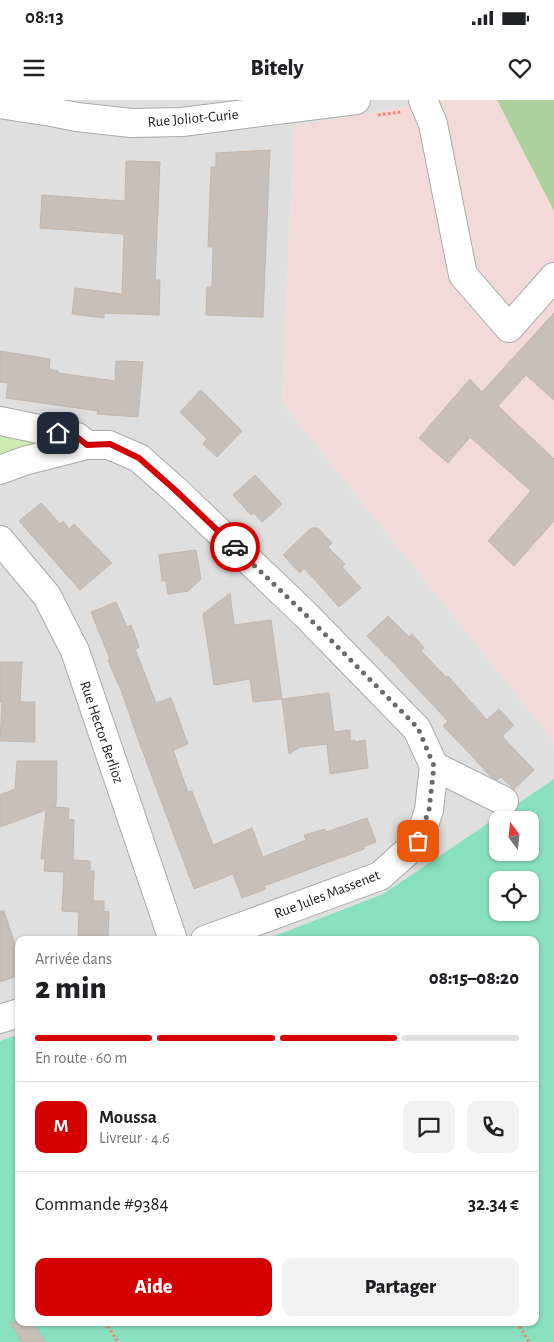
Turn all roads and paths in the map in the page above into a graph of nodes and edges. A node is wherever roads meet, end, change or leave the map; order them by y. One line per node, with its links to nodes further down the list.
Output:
1 (356, 100): 3 (street, Rue Joliot-Curie)
2 (423, 100): 4 (street)
3 (0, 104)
4 (554, 277)
5 (0, 421): 6 (street)
6 (87, 445): 7 (street, Rue Jules Massenet); 9 (street, Rue Jules Massenet)
7 (0, 470)
8 (0, 540): 11 (street, Rue Hector Berlioz)
9 (434, 766): 10 (street); 12 (street, Rue Jules Massenet)
10 (504, 801)
11 (172, 936)
12 (216, 936)
13 (15, 1014): 14 (street)
14 (0, 1019)
15 (108, 1326): 17 (path)
16 (520, 1326): 18 (path)
17 (118, 1342)
18 (530, 1342)

